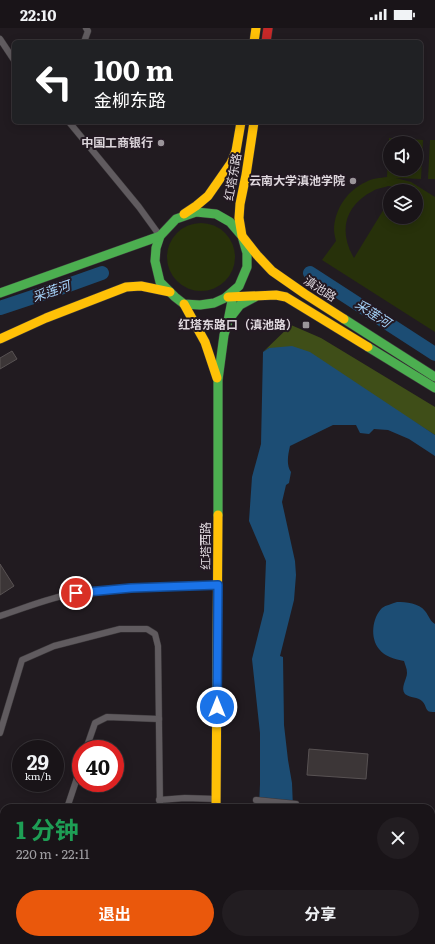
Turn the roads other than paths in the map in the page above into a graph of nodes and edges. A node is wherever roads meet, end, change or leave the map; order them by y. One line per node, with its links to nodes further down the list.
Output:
1 (86, 28): 5 (street)
2 (256, 28): 6 (main road)
3 (268, 28): 7 (main road)
4 (0, 39): 8 (street)
5 (85, 40)
6 (254, 40)
7 (266, 40)
8 (12, 57)
9 (71, 124): 13 (street)
10 (241, 124): 12 (main road, 红塔东路)
11 (254, 124): 14 (main road, 红塔东路)
12 (176, 219): 13 (main road); 14 (main road)
13 (160, 236): 15 (main road); 16 (main road)
14 (242, 236): 17 (main road); 22 (main road, 滇池路)
15 (170, 292): 19 (main road); 21 (main road)
16 (0, 293)
17 (230, 295): 18 (main road, 滇池路); 19 (main road); 20 (main road)
18 (256, 296): 20 (main road); 24 (main road, 滇池路)
19 (184, 304): 23 (main road)
20 (228, 321): 23 (main road)
21 (0, 339)
22 (435, 377)
23 (218, 380): 25 (main road, 红塔西路)
24 (435, 388)
25 (218, 585): 26 (street); 35 (main road, 红塔西路)
26 (0, 616)
27 (159, 719): 28 (street); 29 (street); 31 (street)
28 (0, 733)
29 (89, 740)
30 (72, 792): 33 (street)
31 (160, 800): 34 (street); 35 (street)
32 (256, 800): 36 (street)
33 (68, 804)
34 (160, 804)
35 (216, 804)
36 (296, 804)

